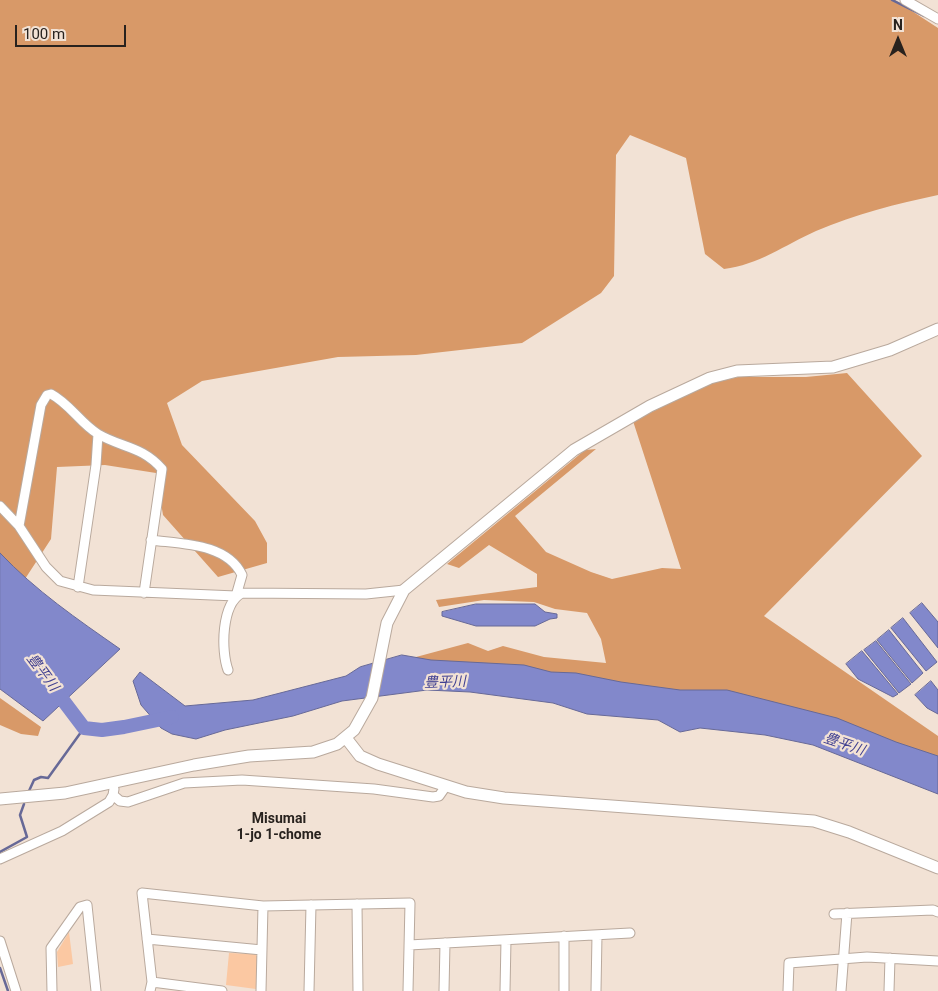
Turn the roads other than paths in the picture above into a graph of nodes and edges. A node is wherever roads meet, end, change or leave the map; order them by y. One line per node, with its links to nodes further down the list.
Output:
1 (905, 0): 2 (street)
2 (938, 19)
3 (938, 330): 9 (street)
4 (98, 434): 6 (street); 7 (street); 8 (street)
5 (0, 506): 6 (street)
6 (19, 526): 8 (street)
7 (151, 540): 10 (street); 11 (street)
8 (78, 587): 10 (street)
9 (404, 590): 11 (street); 13 (street)
10 (144, 593): 11 (street)
11 (236, 596): 12 (street)
12 (228, 670)
13 (350, 734): 14 (street); 15 (street)
14 (114, 783): 16 (street); 17 (street)
15 (446, 786): 16 (street); 19 (street)
16 (114, 795): 18 (street)
17 (0, 799)
18 (0, 859)
19 (938, 868)
20 (357, 904): 21 (street); 33 (street); 45 (street)
21 (312, 905): 22 (street); 44 (street)
22 (264, 906): 29 (street); 34 (street)
23 (938, 912): 24 (street)
24 (846, 913): 25 (street); 35 (street)
25 (834, 914)
26 (630, 933): 27 (street)
27 (597, 935): 28 (street); 50 (street)
28 (564, 936): 30 (street); 49 (street)
29 (147, 939): 34 (street); 38 (street)
30 (506, 940): 32 (street); 48 (street)
31 (0, 941): 39 (street)
32 (445, 943): 33 (street); 47 (street)
33 (409, 945): 46 (street)
34 (262, 950): 43 (street)
35 (842, 958): 36 (street); 51 (street); 52 (street)
36 (890, 958): 37 (street); 53 (street)
37 (938, 961)
38 (151, 986): 42 (street)
39 (16, 991)
40 (52, 991): 41 (street)
41 (96, 991)
42 (218, 991)
43 (261, 991)
44 (309, 991)
45 (358, 991)
46 (408, 991)
47 (444, 991)
48 (505, 991)
49 (564, 991)
50 (596, 991)
51 (788, 991)
52 (841, 991)
53 (889, 991)

